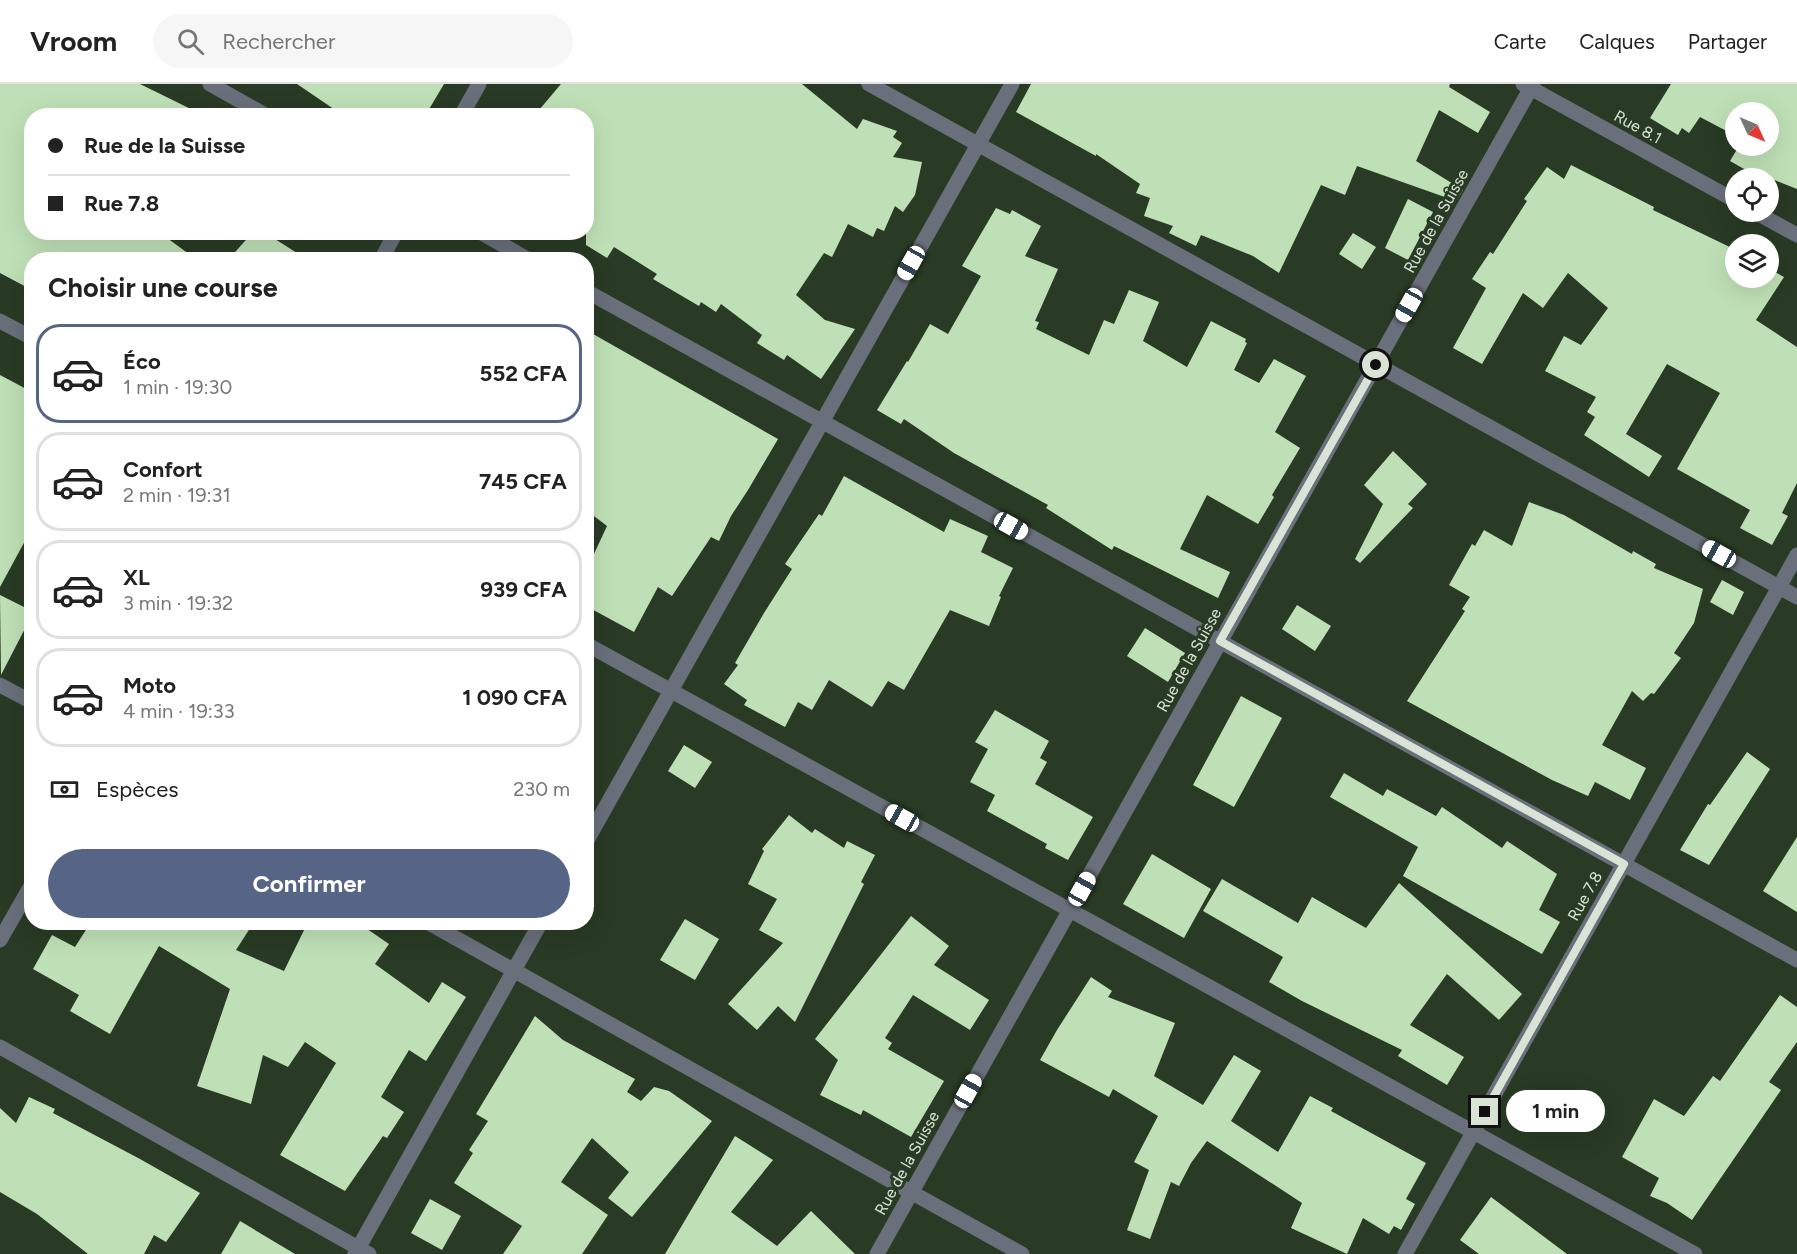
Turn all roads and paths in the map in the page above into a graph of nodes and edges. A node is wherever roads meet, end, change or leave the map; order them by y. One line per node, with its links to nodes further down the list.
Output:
1 (210, 84): 6 (street)
2 (479, 84): 7 (street)
3 (869, 84): 8 (street)
4 (1012, 84): 8 (street)
5 (1529, 85): 9 (street, Rue 8.1); 17 (street, Rue de la Suisse)
6 (253, 108)
7 (466, 108)
8 (978, 144): 17 (street); 18 (street)
9 (1725, 195)
10 (1773, 222): 11 (street)
11 (1797, 235)
12 (494, 240): 13 (street)
13 (515, 252)
14 (594, 295): 18 (street)
15 (0, 321): 16 (street)
16 (24, 334)
17 (1376, 365): 20 (street); 22 (street, Rue de la Suisse)
18 (822, 422): 22 (street); 25 (street)
19 (1797, 555): 20 (street, Rue 7.8)
20 (1779, 587): 21 (street); 28 (street, Rue 7.8)
21 (1797, 597)
22 (1220, 641): 28 (street); 30 (street, Rue de la Suisse)
23 (594, 648): 25 (street)
24 (0, 685): 26 (street)
25 (671, 690): 27 (street); 30 (street)
26 (24, 698)
27 (594, 828)
28 (1624, 864): 34 (street); 37 (street, Rue 7.8)
29 (24, 898): 33 (street)
30 (1070, 910): 37 (street); 38 (street, Rue de la Suisse)
31 (441, 930): 35 (street)
32 (537, 930): 35 (street)
33 (0, 940)
34 (1797, 960)
35 (514, 971): 38 (street); 39 (street)
36 (0, 1047): 39 (street)
37 (1473, 1132): 42 (street, Rue 7.8); 43 (street)
38 (911, 1192): 40 (street, Rue de la Suisse); 41 (street)
39 (361, 1252)
40 (876, 1254)
41 (1022, 1254)
42 (1405, 1254)
43 (1695, 1254)

